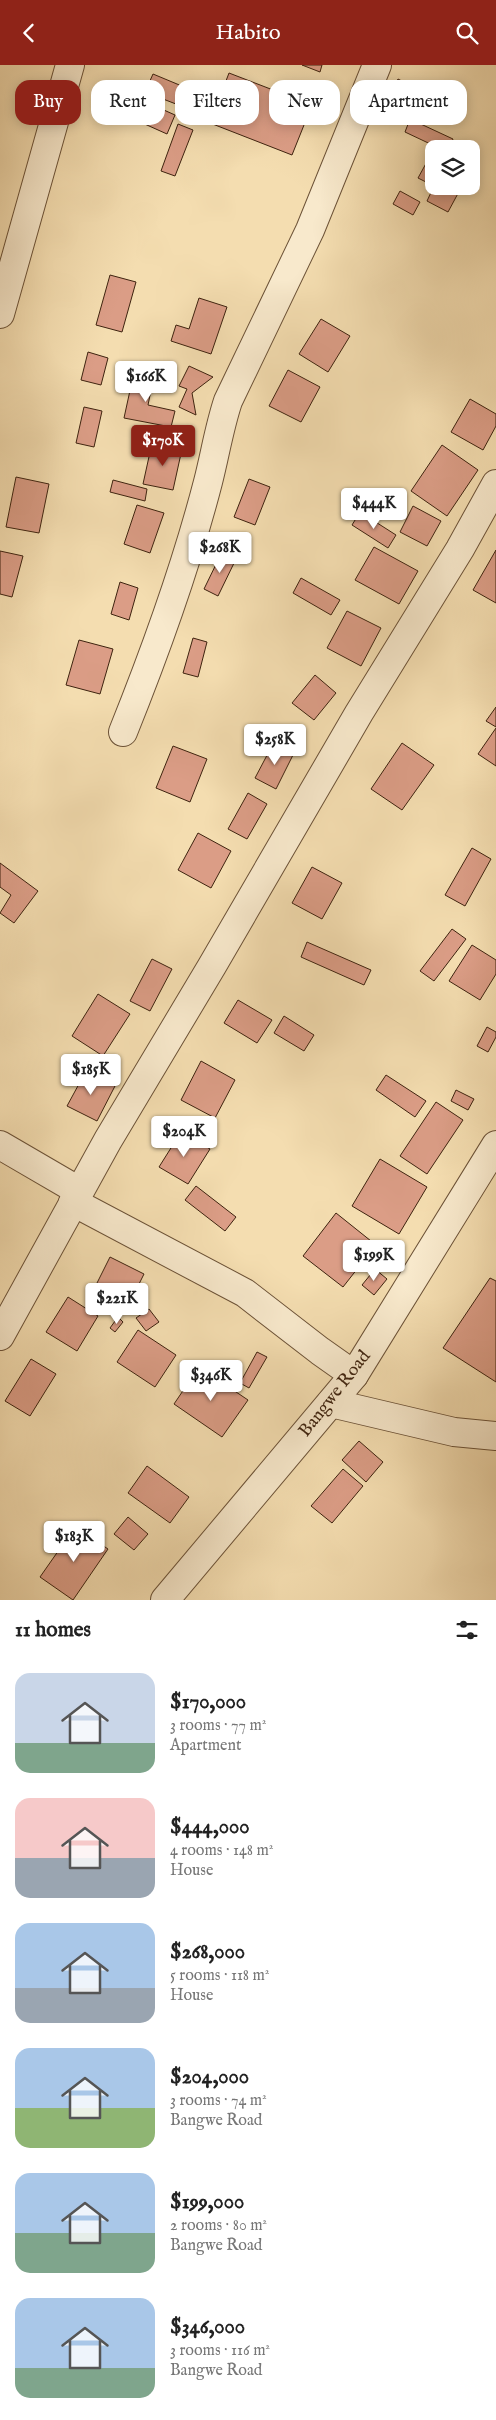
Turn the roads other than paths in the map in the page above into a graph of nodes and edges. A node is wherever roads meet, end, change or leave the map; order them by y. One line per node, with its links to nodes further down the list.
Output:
1 (70, 65): 3 (street)
2 (377, 65): 5 (street)
3 (0, 314)
4 (496, 484): 8 (street)
5 (123, 732)
6 (0, 1145): 8 (street)
7 (496, 1145): 10 (street, Bangwe Road)
8 (76, 1196): 9 (street); 10 (street)
9 (0, 1335)
10 (354, 1375): 11 (street, Bangwe Road)
11 (331, 1403): 12 (street); 13 (street, Bangwe Road)
12 (496, 1436)
13 (165, 1600)

